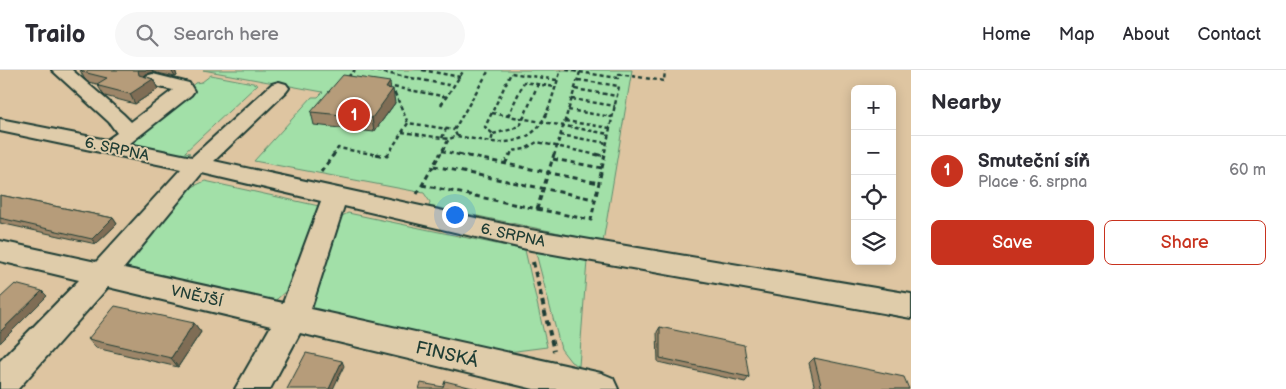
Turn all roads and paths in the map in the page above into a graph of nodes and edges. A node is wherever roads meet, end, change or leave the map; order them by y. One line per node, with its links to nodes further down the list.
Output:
1 (61, 70): 52 (street)
2 (355, 70): 14 (path)
3 (370, 70): 22 (path)
4 (422, 70): 13 (path)
5 (464, 70): 13 (path)
6 (489, 70): 44 (path)
7 (562, 70): 17 (path)
8 (566, 70): 11 (path)
9 (595, 70): 12 (path)
10 (665, 70): 12 (path)
11 (580, 72): 12 (path); 18 (path)
12 (594, 74)
13 (460, 77): 22 (path)
14 (347, 78): 16 (path); 19 (path)
15 (153, 80): 52 (street)
16 (356, 80)
17 (558, 80): 23 (path); 33 (path)
18 (578, 80): 25 (path); 28 (path)
19 (343, 82)
20 (538, 84): 23 (path); 34 (path); 36 (path)
21 (383, 85): 27 (path)
22 (453, 86): 27 (path)
23 (555, 87): 38 (path)
24 (279, 88): 60 (street)
25 (575, 89): 28 (path); 29 (path)
26 (386, 90): 39 (path)
27 (447, 96): 30 (path)
28 (616, 96): 31 (path)
29 (572, 99): 31 (path); 32 (path)
30 (441, 105)
31 (615, 106): 35 (path)
32 (568, 110): 35 (path); 37 (path)
33 (492, 113): 34 (path); 46 (path)
34 (508, 116): 36 (path)
35 (612, 117): 42 (path)
36 (524, 119): 38 (path); 46 (path)
37 (565, 121): 41 (path); 42 (path)
38 (541, 122): 41 (path); 53 (path)
39 (408, 123): 43 (path); 45 (path)
40 (0, 125): 52 (street, 6. SRPNA)
41 (563, 126): 47 (path); 48 (path)
42 (610, 128): 47 (path)
43 (446, 129): 44 (path); 50 (path)
44 (454, 130): 49 (path)
45 (402, 132): 50 (path); 67 (path)
46 (493, 134): 53 (path)
47 (609, 134): 54 (path)
48 (560, 135): 54 (path); 55 (path)
49 (457, 136): 51 (path); 53 (path)
50 (442, 138): 51 (path)
51 (449, 139): 56 (path)
52 (120, 141): 60 (street, 6. SRPNA)
53 (491, 142)
54 (607, 143): 57 (path)
55 (557, 146): 57 (path); 58 (path); 59 (path)
56 (442, 151): 59 (path); 61 (path)
57 (604, 156): 62 (path)
58 (553, 159): 62 (path); 63 (path)
59 (505, 164): 63 (path)
60 (197, 166): 67 (street, 6. SRPNA); 74 (street)
61 (434, 166): 65 (path); 66 (path)
62 (602, 168): 64 (path)
63 (549, 172): 64 (path); 66 (path)
64 (598, 183): 69 (path)
65 (422, 185): 70 (path); 71 (path)
66 (544, 188): 69 (path); 70 (path)
67 (307, 190): 68 (street, 6. SRPNA)
68 (335, 197): 71 (street, 6. SRPNA); 76 (street)
69 (594, 199): 70 (path)
70 (537, 209)
71 (407, 212): 72 (street, 6. SRPNA)
72 (531, 240): 75 (street, 6. SRPNA); 77 (path)
73 (0, 251): 74 (street, VNĚJŠÍ)
74 (102, 274): 76 (street, VNĚJŠÍ); 78 (street)
75 (911, 306)
76 (292, 319): 77 (street, FINSKÁ); 79 (street)
77 (556, 379): 80 (street, FINSKÁ)
78 (0, 385)
79 (252, 389)
80 (601, 389)

